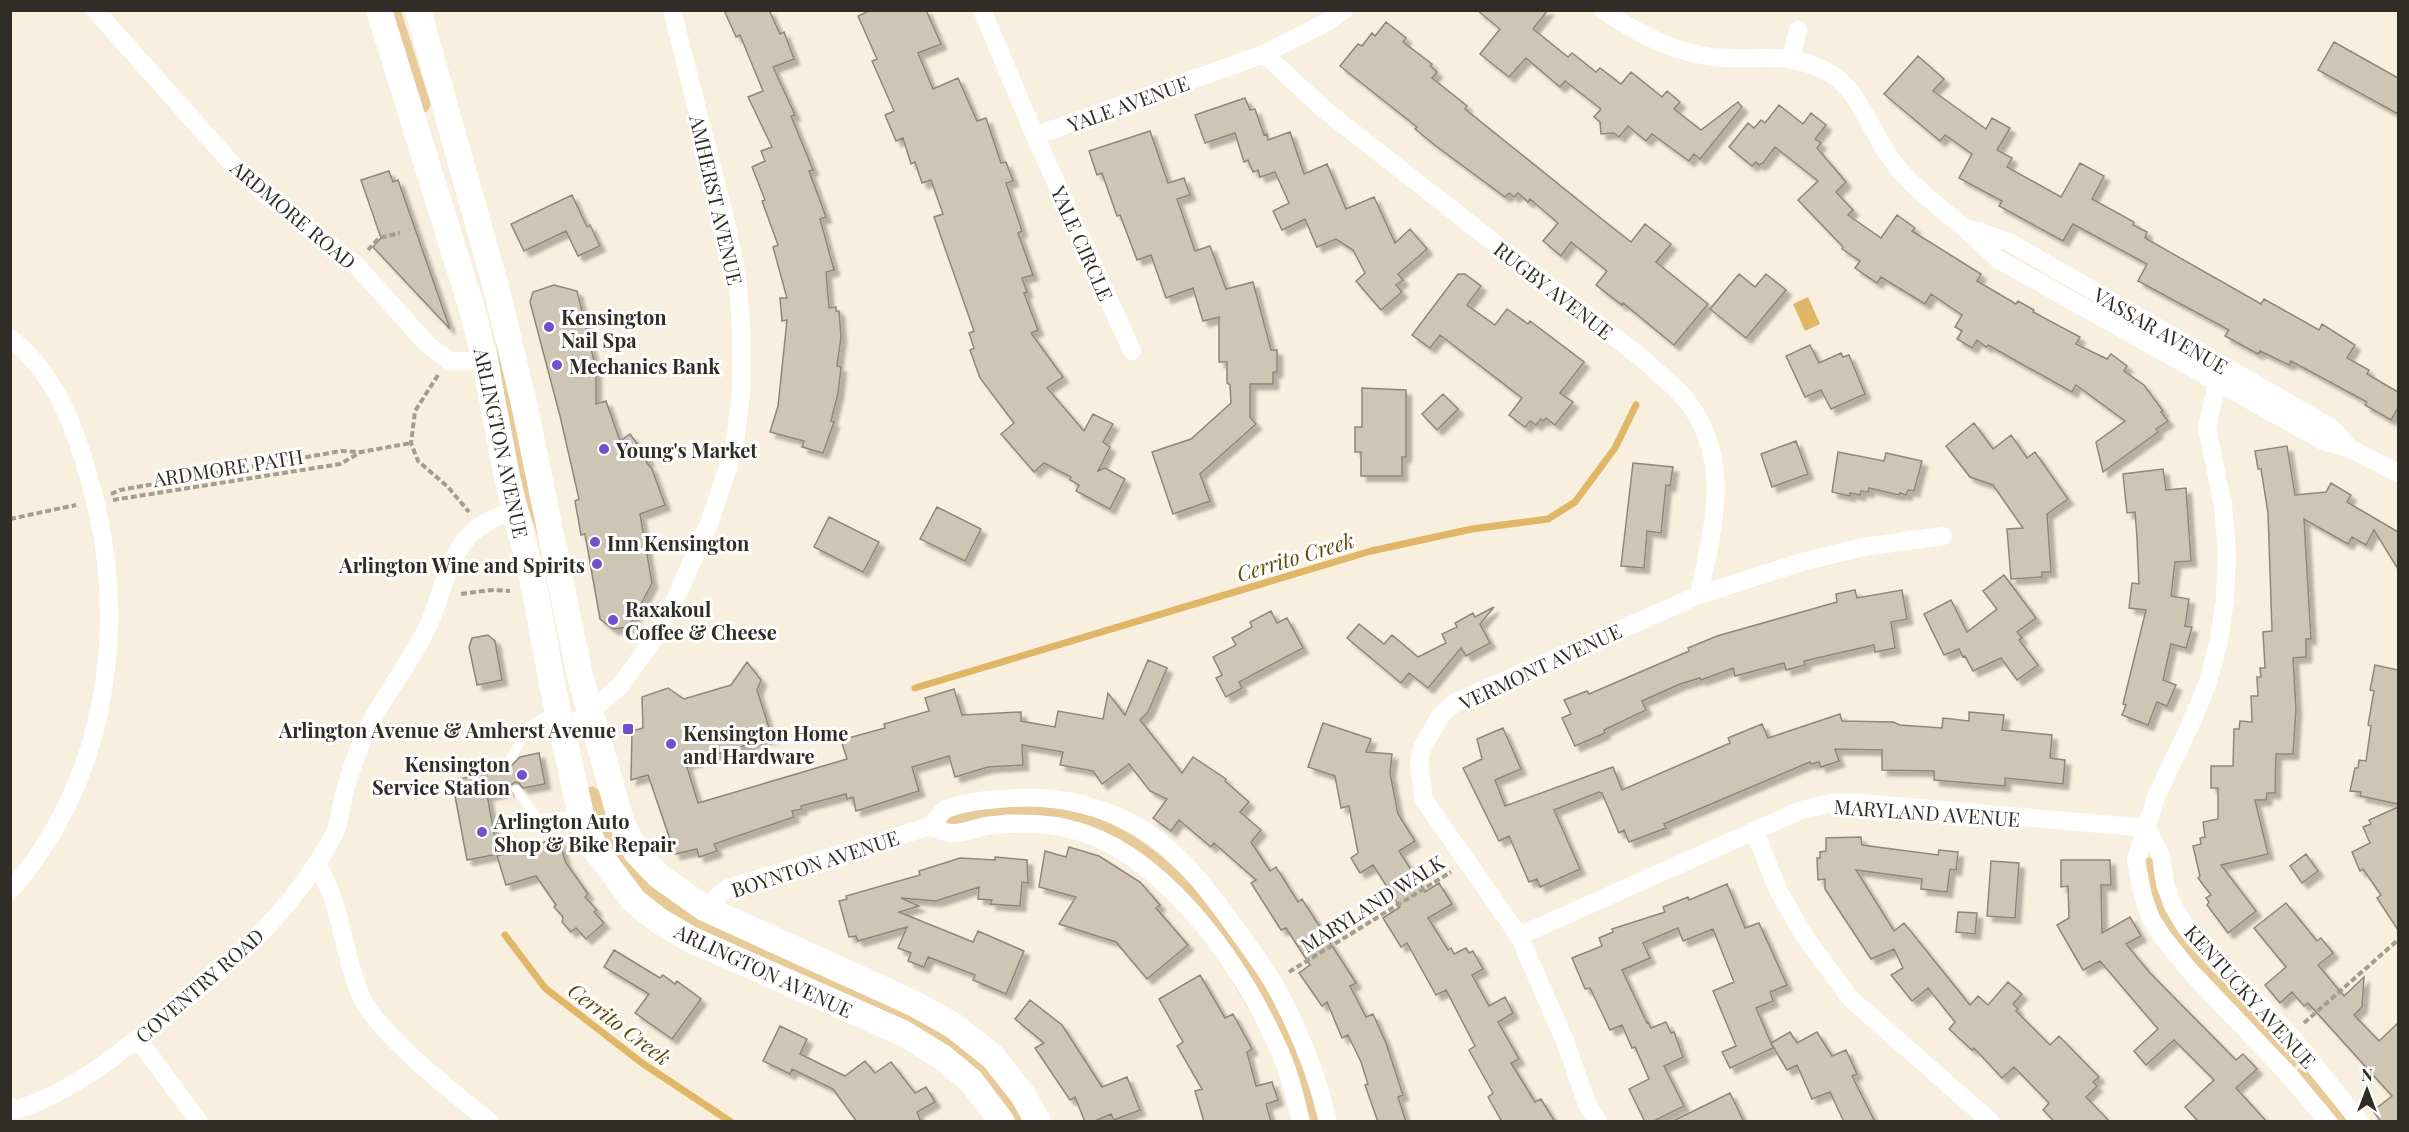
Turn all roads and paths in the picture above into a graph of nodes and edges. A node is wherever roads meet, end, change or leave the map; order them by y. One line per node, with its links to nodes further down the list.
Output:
1 (95, 10): 16 (street, ARDMORE ROAD)
2 (379, 10): 13 (main road, ARLINGTON AVENUE)
3 (418, 10): 12 (main road, ARLINGTON AVENUE)
4 (672, 10): 34 (street, AMHERST AVENUE)
5 (982, 10): 11 (street)
6 (1344, 10): 9 (street, YALE AVENUE)
7 (1602, 10): 10 (street, VASSAR AVENUE)
8 (1798, 30): 10 (street)
9 (1264, 54): 11 (street, YALE AVENUE); 32 (street, RUGBY AVENUE)
10 (1791, 58): 14 (street, VASSAR AVENUE)
11 (1035, 136): 18 (street, YALE CIRCLE)
12 (453, 141): 13 (main road); 34 (main road, ARLINGTON AVENUE)
13 (422, 151): 19 (main road, ARLINGTON AVENUE)
14 (1964, 227): 21 (street, VASSAR AVENUE); 23 (street, VASSAR AVENUE)
15 (400, 233): 16 (path)
16 (356, 264): 20 (street, ARDMORE ROAD)
17 (10, 338): 26 (street)
18 (1132, 351)
19 (484, 357): 20 (street); 27 (main road, ARLINGTON AVENUE)
20 (450, 361): 22 (path)
21 (2217, 384): 23 (street, VASSAR AVENUE); 40 (street, KENTUCKY AVENUE)
22 (411, 442): 24 (path, ARDMORE PATH); 29 (path)
23 (2349, 448): 25 (street, VASSAR AVENUE)
24 (361, 452): 26 (path, ARDMORE PATH); 26 (path, ARDMORE PATH)
25 (2398, 472)
26 (97, 500): 28 (path, ARDMORE PATH); 44 (street)
27 (516, 511): 29 (street, COVENTRY ROAD); 31 (main road, ARLINGTON AVENUE)
28 (10, 519)
29 (479, 525): 33 (street, COVENTRY ROAD)
30 (1943, 536): 32 (street, VERMONT AVENUE)
31 (535, 591): 33 (path); 35 (main road, ARLINGTON AVENUE)
32 (1699, 595): 42 (street, VERMONT AVENUE)
33 (438, 598): 43 (street, COVENTRY ROAD)
34 (590, 712): 35 (street, AMHERST AVENUE); 45 (main road, ARLINGTON AVENUE)
35 (560, 721): 36 (lane); 38 (main road, ARLINGTON AVENUE)
36 (511, 758)
37 (516, 789): 38 (lane)
38 (581, 815): 54 (main road, ARLINGTON AVENUE)
39 (931, 826): 45 (street, BOYNTON AVENUE); 56 (street, BOYNTON AVENUE); 57 (street, BOYNTON AVENUE)
40 (2147, 828): 41 (street, MARYLAND AVENUE); 49 (street, KENTUCKY AVENUE); 60 (street, KENTUCKY AVENUE)
41 (1755, 832): 46 (street, MARYLAND AVENUE); 59 (street)
42 (1468, 861): 46 (street, VERMONT AVENUE); 48 (path, MARYLAND WALK)
43 (318, 863): 50 (street, COVENTRY ROAD); 53 (street)
44 (10, 891)
45 (704, 908): 55 (main road, ARLINGTON AVENUE)
46 (1519, 936): 58 (street, VERMONT AVENUE)
47 (2398, 940): 49 (path)
48 (1292, 970)
49 (2290, 1035): 61 (street, KENTUCKY AVENUE)
50 (138, 1039): 51 (street, COVENTRY ROAD); 52 (street)
51 (16, 1113)
52 (199, 1122)
53 (490, 1122)
54 (1002, 1122)
55 (1038, 1122)
56 (1301, 1122)
57 (1328, 1122)
58 (1598, 1122)
59 (1991, 1122)
60 (2328, 1122)
61 (2360, 1122)

